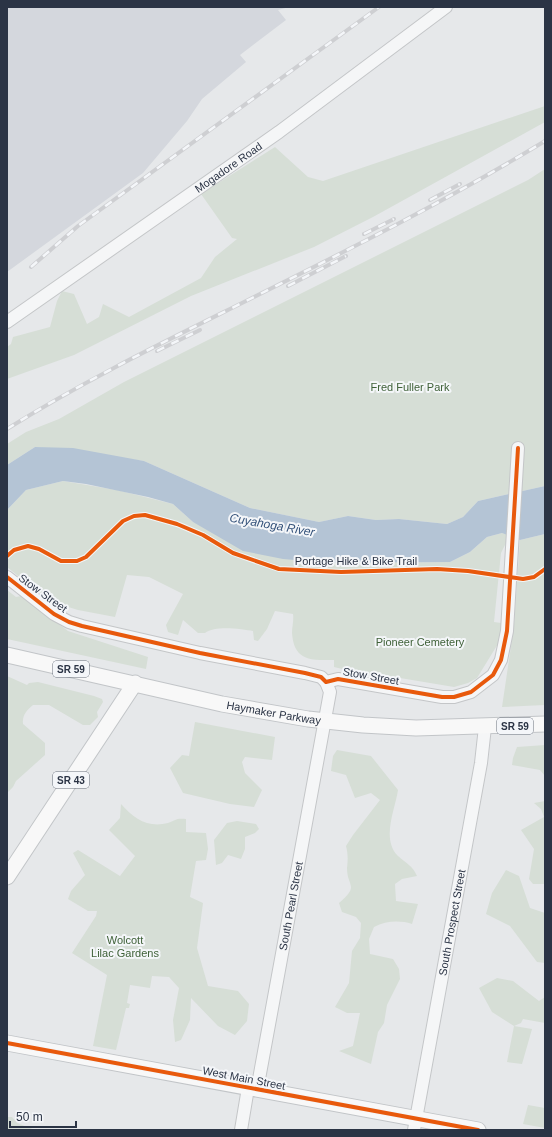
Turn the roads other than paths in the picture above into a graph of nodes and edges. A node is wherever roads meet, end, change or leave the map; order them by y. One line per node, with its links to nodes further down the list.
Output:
1 (446, 7): 2 (street, Mogadore Road)
2 (7, 322)
3 (518, 448): 6 (street, Stow Street)
4 (7, 578): 6 (street, Stow Street)
5 (7, 655): 7 (main road, Haymaker Parkway / SR 59)
6 (326, 682): 8 (street, South Pearl Street)
7 (135, 683): 8 (main road, Haymaker Parkway / SR 59); 11 (main road, SR 43)
8 (324, 722): 10 (main road, Haymaker Parkway / SR 59); 13 (street, South Pearl Street)
9 (545, 724): 10 (main road, Haymaker Parkway / SR 59)
10 (485, 727): 14 (street, South Prospect Street)
11 (7, 877)
12 (7, 1043): 13 (main road, West Main Street)
13 (252, 1089): 14 (main road, West Main Street); 15 (street, South Pearl Street)
14 (415, 1124): 16 (main road, West Main Street)
15 (241, 1130)
16 (478, 1130)

